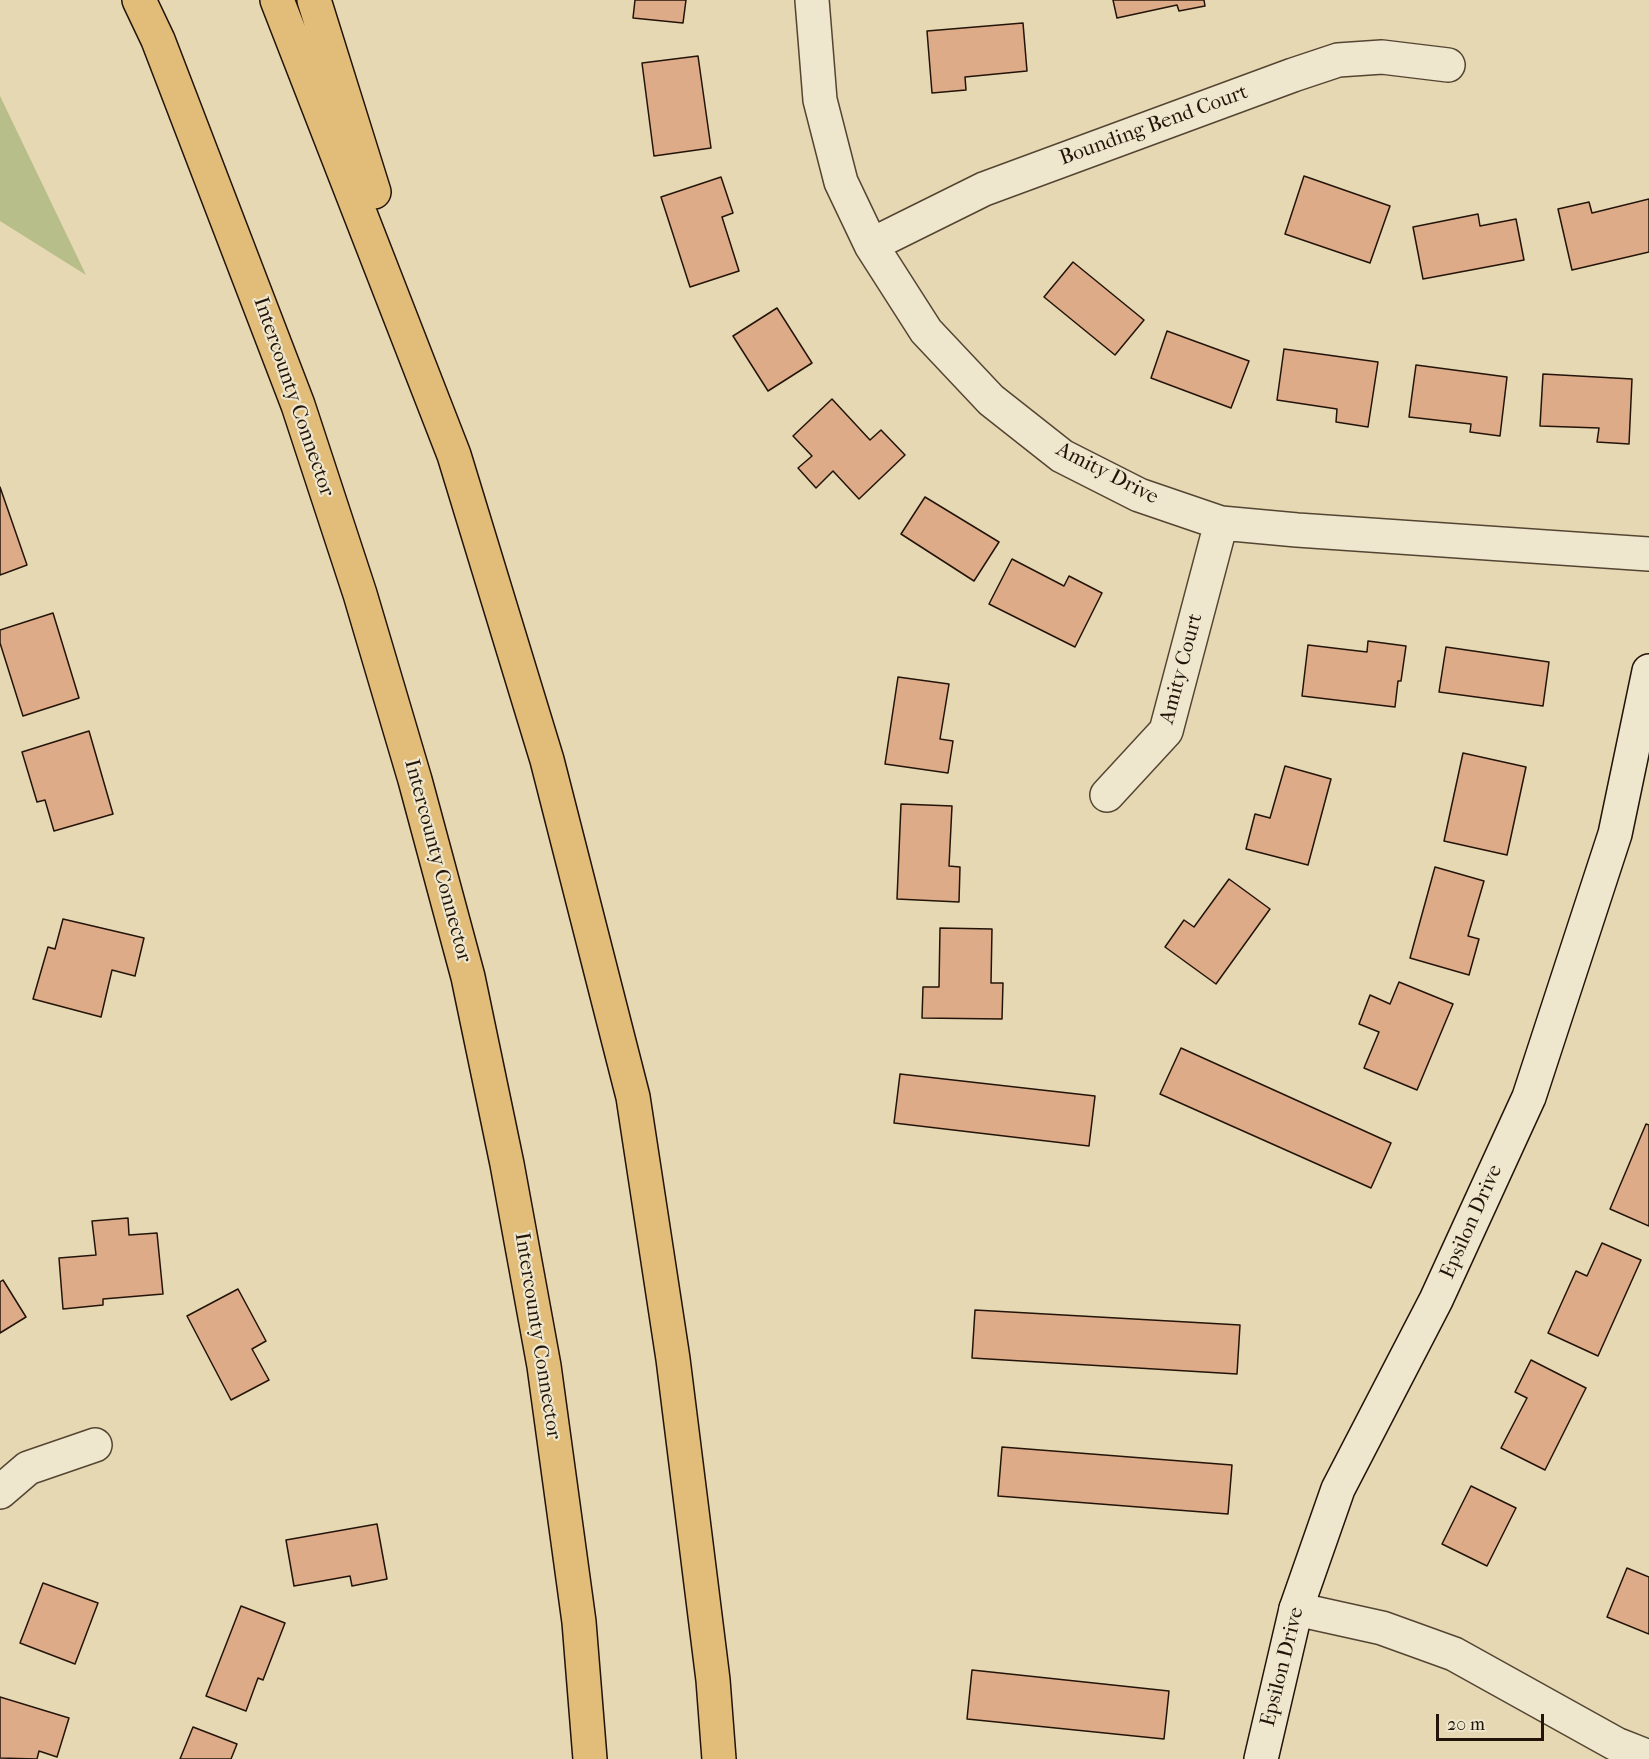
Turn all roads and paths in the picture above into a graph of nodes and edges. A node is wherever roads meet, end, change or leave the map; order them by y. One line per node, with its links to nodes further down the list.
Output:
1 (132, 0): 6 (highway)
2 (139, 0): 6 (highway, Intercounty Connector)
3 (277, 0): 9 (highway)
4 (314, 0): 9 (highway)
5 (812, 0): 8 (street, Amity Drive)
6 (158, 40): 18 (highway, Intercounty Connector)
7 (1448, 64): 8 (street, Bounding Bend Court)
8 (871, 245): 10 (street, Amity Drive)
9 (454, 455): 19 (highway)
10 (1221, 523): 11 (street, Amity Drive); 13 (street, Amity Court)
11 (1649, 554)
12 (1649, 671): 16 (street, Epsilon Drive)
13 (1107, 795)
14 (95, 1445): 15 (street)
15 (0, 1492)
16 (1296, 1609): 17 (street); 20 (street, Epsilon Drive)
17 (1649, 1757)
18 (590, 1759)
19 (719, 1759)
20 (1262, 1759)

